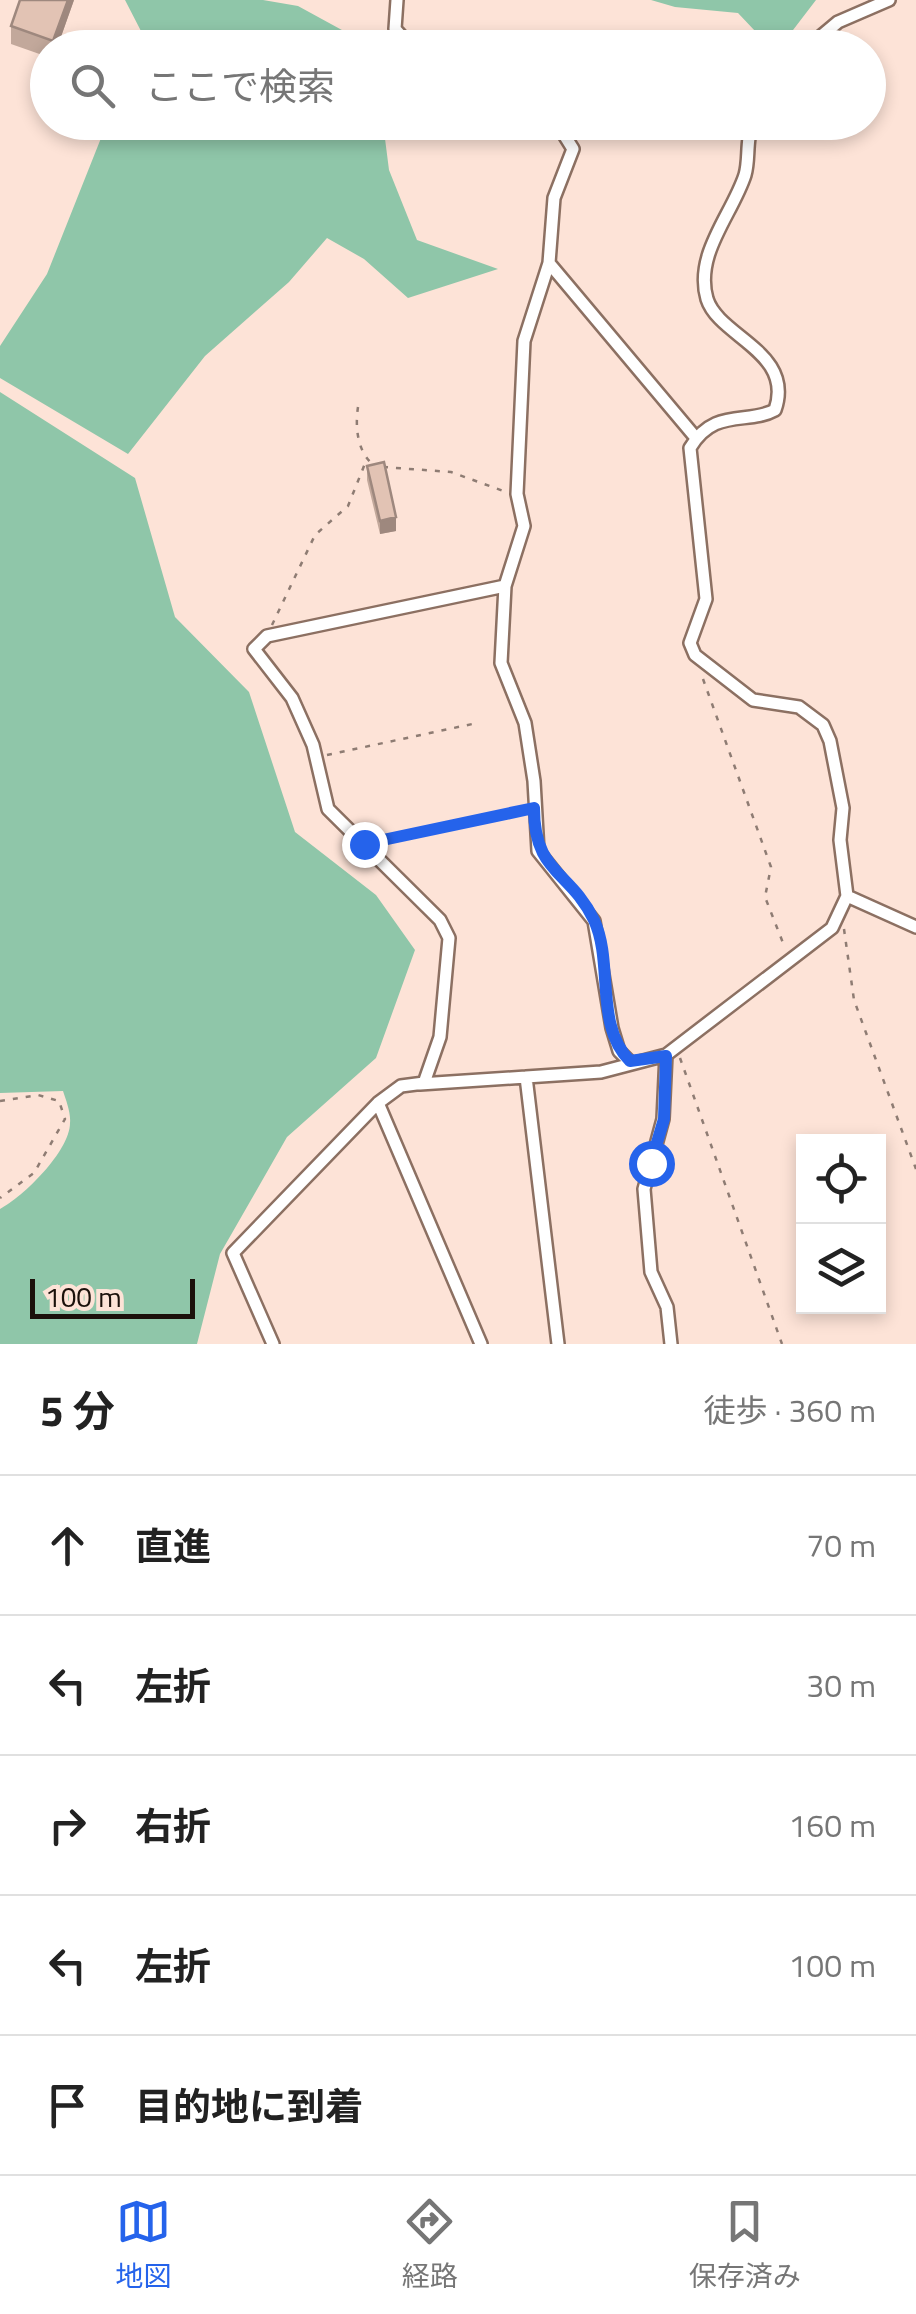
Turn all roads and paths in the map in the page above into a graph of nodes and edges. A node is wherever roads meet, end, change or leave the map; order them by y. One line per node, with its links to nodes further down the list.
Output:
1 (397, 0): 3 (street)
2 (889, 0): 4 (street)
3 (396, 30)
4 (828, 30)
5 (567, 140): 7 (street)
6 (751, 140): 9 (street)
7 (549, 263): 9 (street); 11 (street)
8 (358, 406): 10 (path)
9 (696, 438): 19 (street)
10 (367, 460): 11 (path); 13 (path)
11 (517, 494): 12 (street)
12 (506, 586): 13 (street); 17 (street)
13 (266, 636): 16 (street)
14 (704, 679): 22 (path)
15 (477, 724): 16 (path)
16 (316, 758): 18 (street)
17 (534, 808): 18 (path); 24 (street)
18 (364, 844): 26 (street)
19 (848, 896): 20 (street); 21 (street)
20 (842, 913): 22 (street); 29 (path)
21 (916, 928)
22 (792, 963): 23 (street)
23 (671, 1052): 24 (street); 34 (street); 35 (path)
24 (630, 1061): 25 (street)
25 (526, 1076): 26 (street); 33 (street)
26 (400, 1086): 28 (street)
27 (0, 1101): 30 (path)
28 (378, 1103): 31 (street); 32 (street)
29 (916, 1168)
30 (0, 1198)
31 (274, 1344)
32 (481, 1344)
33 (558, 1344)
34 (671, 1344)
35 (782, 1344)

